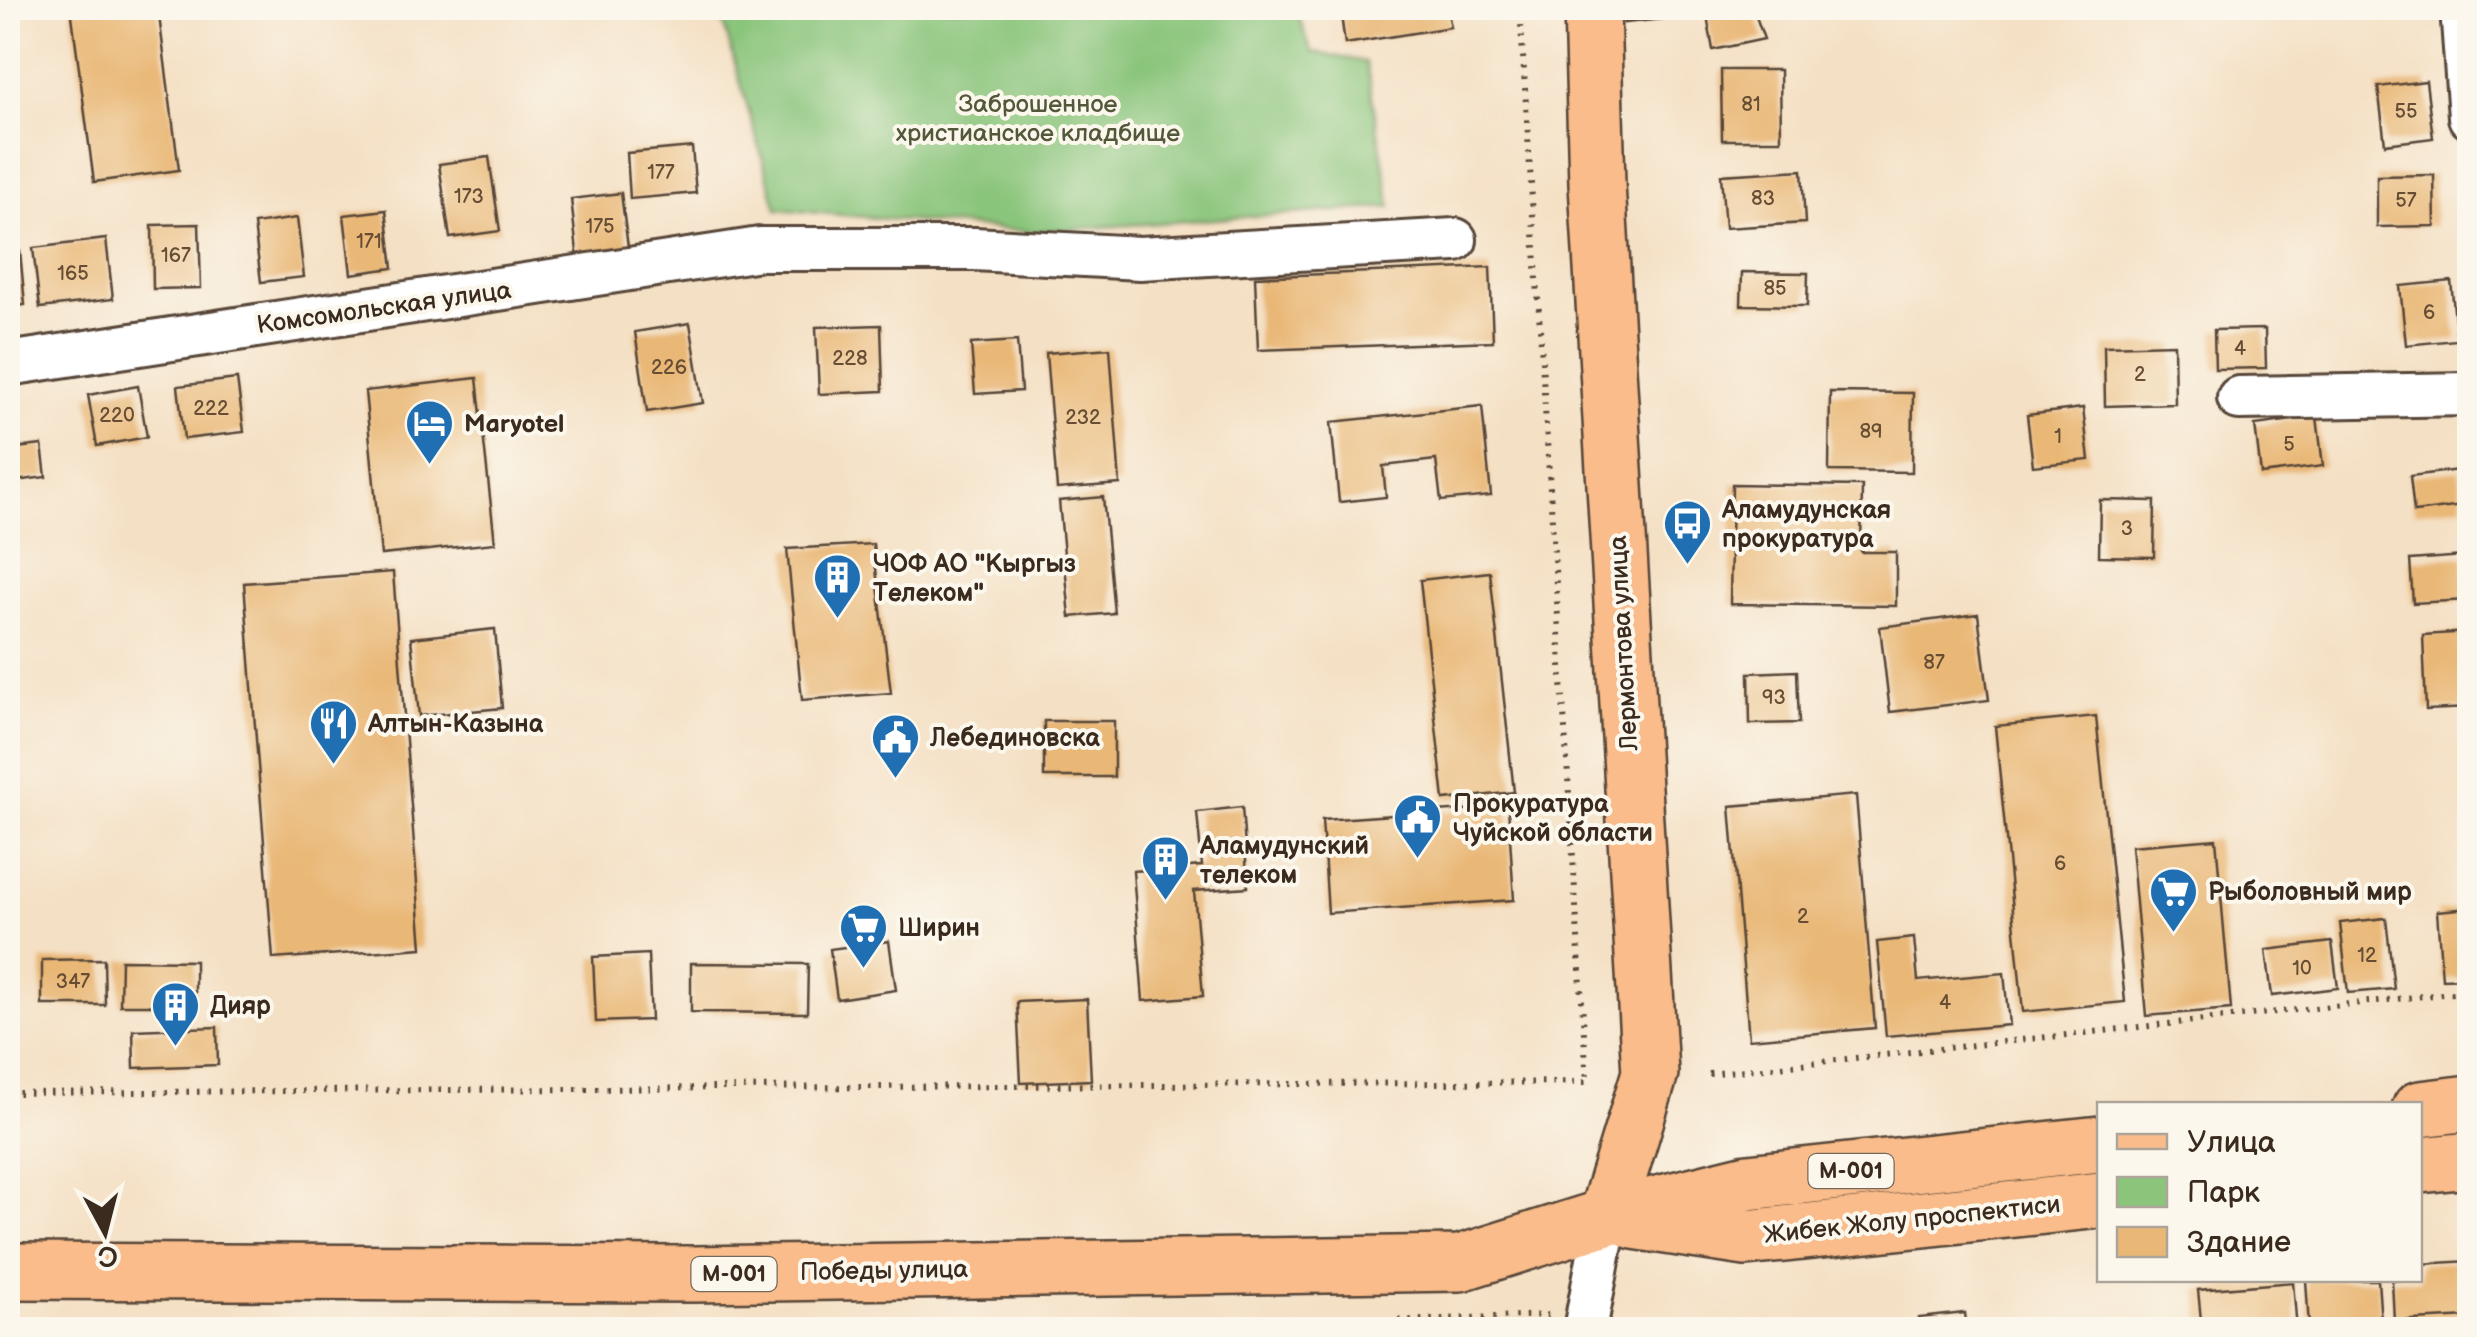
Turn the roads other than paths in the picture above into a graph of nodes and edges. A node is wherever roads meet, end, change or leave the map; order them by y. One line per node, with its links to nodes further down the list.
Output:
1 (1592, 8): 14 (main road, Лермонтова улица)
2 (2462, 8): 3 (street)
3 (2470, 117)
4 (1455, 240): 5 (street, Комсомольская улица)
5 (8, 364)
6 (2470, 394): 7 (street)
7 (2239, 398)
8 (2470, 1103): 9 (main road)
9 (2422, 1108)
10 (2097, 1144): 14 (main road, Жибек Жолу проспектиси / М-001)
11 (2470, 1160): 12 (main road)
12 (2422, 1165)
13 (2097, 1200): 14 (main road, Жибек Жолу проспектиси / М-001)
14 (1606, 1217): 15 (main road, Жибек Жолу проспектиси / М-001); 17 (street, Лермонтова улица)
15 (1460, 1263): 16 (main road, Победы улица / М-001)
16 (8, 1271)
17 (1585, 1322)

